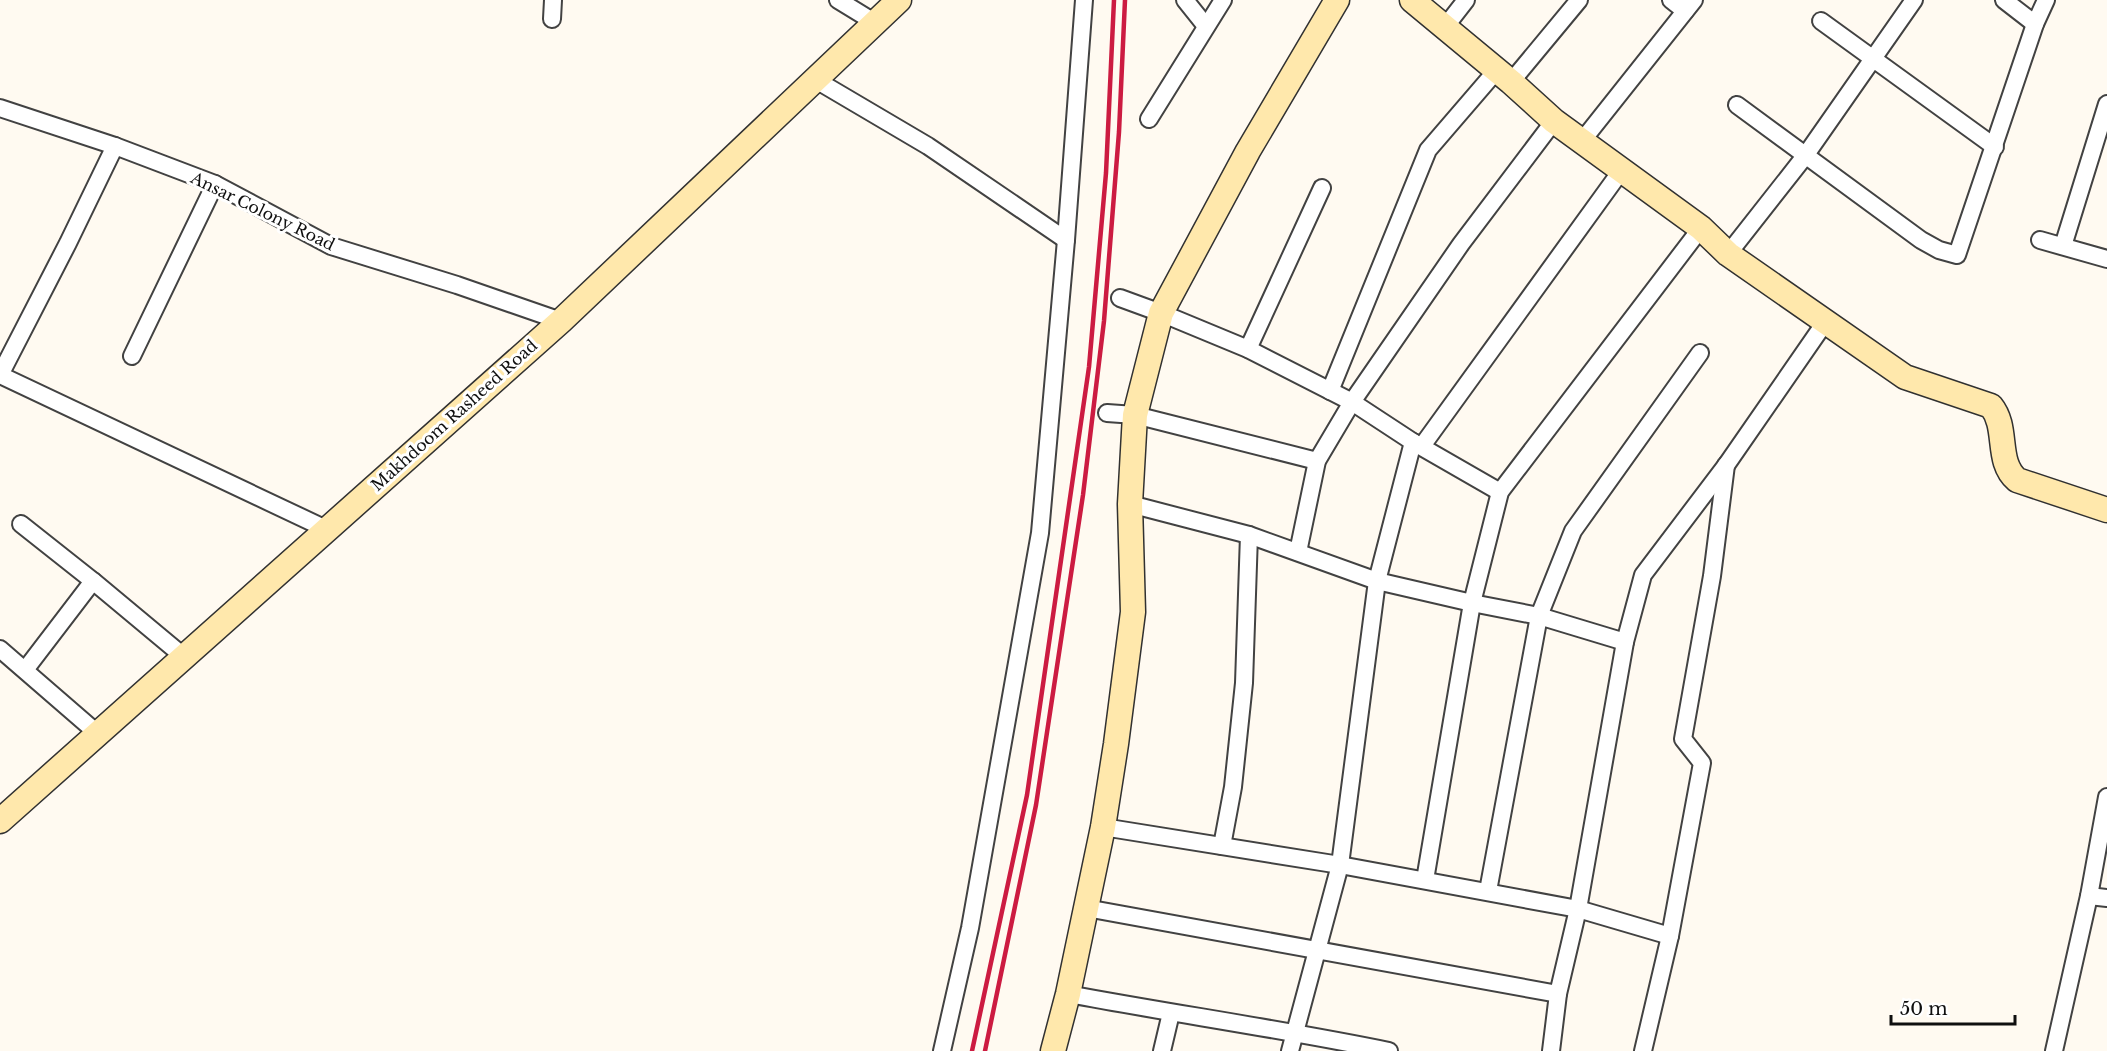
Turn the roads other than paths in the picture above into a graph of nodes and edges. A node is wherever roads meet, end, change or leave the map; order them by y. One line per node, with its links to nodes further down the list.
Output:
1 (553, 0): 16 (street)
2 (838, 0): 18 (street)
3 (899, 0): 18 (street, Makhdoom Rasheed Road)
4 (1084, 0): 38 (street)
5 (1185, 0): 20 (street)
6 (1223, 0): 20 (street)
7 (1337, 0): 44 (street)
8 (1412, 0): 21 (street)
9 (1466, 0): 21 (street)
10 (1579, 0): 23 (street)
11 (1671, 0): 15 (street)
12 (1914, 0): 22 (street)
13 (2004, 0): 19 (street)
14 (2046, 0): 19 (street)
15 (1690, 6): 30 (street)
16 (552, 19)
17 (1821, 21): 22 (street)
18 (874, 22): 24 (street, Makhdoom Rasheed Road)
19 (2035, 24): 32 (street)
20 (1205, 25): 28 (street)
21 (1445, 27): 23 (street)
22 (1873, 58): 32 (street); 33 (street)
23 (1504, 76): 29 (street); 51 (street)
24 (816, 80): 38 (street); 45 (street, Makhdoom Rasheed Road)
25 (2107, 104): 40 (street)
26 (1737, 105): 33 (street)
27 (0, 108): 31 (street, Ansar Colony Road)
28 (1149, 119)
29 (1554, 121): 30 (street); 52 (street)
30 (1582, 141): 34 (street)
31 (115, 146): 35 (street, Ansar Colony Road); 50 (street)
32 (1995, 147): 33 (street)
33 (1805, 156): 41 (street)
34 (1621, 171): 37 (street); 55 (street)
35 (215, 184): 45 (street, Ansar Colony Road); 49 (street)
36 (1322, 188): 47 (street)
37 (1701, 228): 41 (street); 58 (street)
38 (1066, 240): 91 (street)
39 (2040, 240): 40 (street)
40 (2063, 246): 42 (street)
41 (1728, 254): 46 (street)
42 (2107, 259)
43 (1120, 298): 44 (street)
44 (1161, 313): 47 (street); 54 (street)
45 (561, 321): 62 (street, Makhdoom Rasheed Road)
46 (1826, 321): 57 (street); 60 (street)
47 (1248, 349): 51 (street)
48 (1700, 353): 68 (street)
49 (132, 356)
50 (0, 375): 62 (street)
51 (1330, 391): 52 (street)
52 (1352, 402): 55 (street); 56 (street)
53 (1107, 413): 54 (street)
54 (1135, 415): 56 (street); 59 (street)
55 (1417, 444): 58 (street); 66 (street)
56 (1317, 461): 64 (street)
57 (1726, 464): 69 (street); 85 (street)
58 (1500, 492): 67 (street)
59 (1130, 504): 63 (street); 76 (street)
60 (2107, 510)
61 (21, 524): 65 (street)
62 (326, 529): 71 (street, Makhdoom Rasheed Road)
63 (1249, 535): 64 (street); 77 (street)
64 (1298, 552): 66 (street)
65 (93, 580): 71 (street); 72 (street)
66 (1377, 581): 67 (street); 78 (street)
67 (1472, 603): 68 (street); 79 (street)
68 (1539, 616): 69 (street); 80 (street)
69 (1625, 642): 84 (street)
70 (0, 649): 72 (street)
71 (183, 656): 73 (street, Makhdoom Rasheed Road)
72 (25, 670): 73 (street)
73 (97, 733): 75 (street, Makhdoom Rasheed Road)
74 (2107, 797): 81 (street)
75 (0, 821)
76 (1103, 827): 77 (street); 83 (street)
77 (1222, 846): 78 (street)
78 (1340, 865): 79 (street); 86 (street)
79 (1425, 880): 80 (street)
80 (1488, 891): 84 (street)
81 (2089, 896): 82 (street); 98 (street)
82 (2107, 898)
83 (1086, 908): 86 (street); 87 (street)
84 (1578, 909): 85 (street); 88 (street)
85 (1670, 936): 97 (street)
86 (1316, 951): 88 (street); 90 (street)
87 (1068, 994): 89 (street); 92 (street)
88 (1558, 994): 96 (street)
89 (1171, 1013): 90 (street); 93 (street)
90 (1295, 1032): 94 (street); 95 (street)
91 (942, 1051)
92 (1053, 1051)
93 (1162, 1051)
94 (1290, 1051)
95 (1389, 1051)
96 (1551, 1051)
97 (1643, 1051)
98 (2054, 1051)

